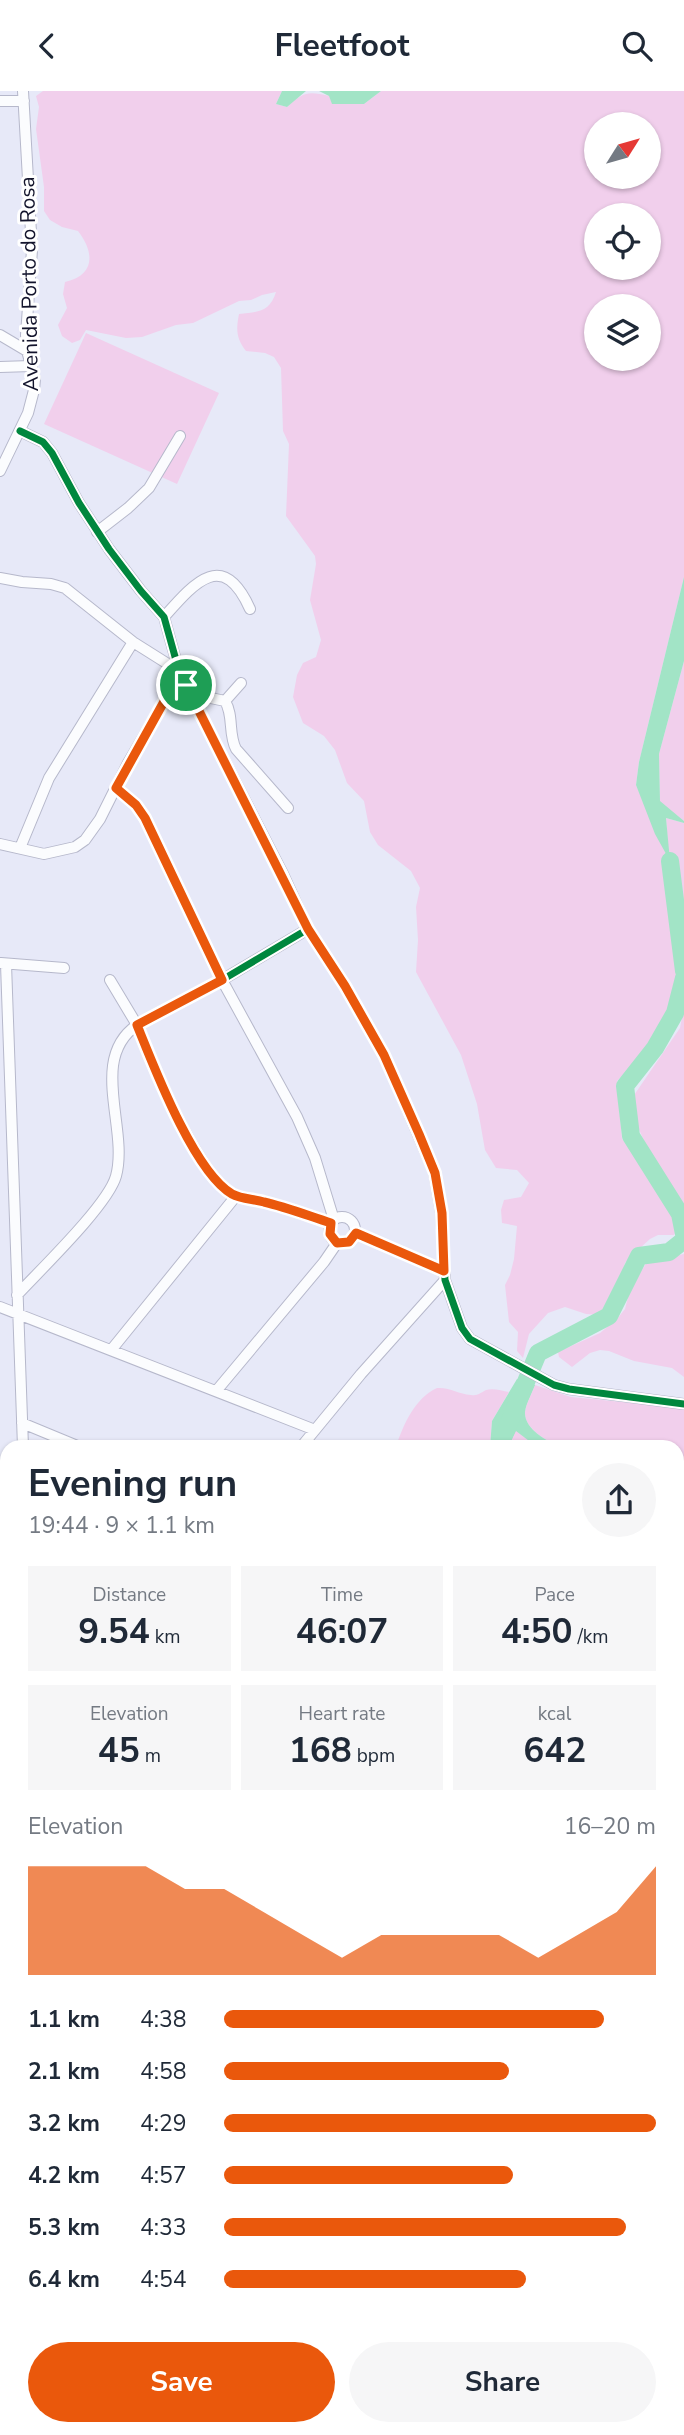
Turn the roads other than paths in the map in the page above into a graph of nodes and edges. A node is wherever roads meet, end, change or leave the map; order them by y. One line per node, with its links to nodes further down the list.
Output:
1 (23, 96): 2 (street); 4 (street, Avenida Porto do Rosa)
2 (0, 101)
3 (0, 335): 4 (street)
4 (27, 351): 5 (street, Avenida Porto do Rosa)
5 (31, 366): 6 (street); 7 (street, Avenida Porto do Rosa)
6 (0, 367)
7 (20, 431): 9 (street, Avenida Porto do Rosa); 10 (street)
8 (180, 436): 10 (street)
9 (0, 471)
10 (97, 532): 13 (street)
11 (0, 577): 14 (street)
12 (250, 609): 13 (street)
13 (164, 617): 15 (street)
14 (133, 642): 15 (street); 21 (street)
15 (182, 678): 17 (street); 18 (street); 22 (street)
16 (241, 683): 17 (street)
17 (225, 701): 19 (street)
18 (116, 788): 21 (street); 26 (street)
19 (289, 808)
20 (0, 844): 21 (street)
21 (20, 848)
22 (308, 929): 26 (street); 32 (street)
23 (3, 964): 24 (street); 33 (street)
24 (64, 968)
25 (110, 980): 27 (street)
26 (222, 980): 27 (street); 29 (street)
27 (137, 1025): 28 (street); 33 (street)
28 (236, 1196): 29 (street); 36 (street)
29 (332, 1221): 30 (street); 31 (street)
30 (356, 1233): 31 (street); 32 (street)
31 (337, 1243): 37 (street)
32 (445, 1275): 38 (street); 40 (street)
33 (17, 1295): 35 (street)
34 (0, 1307): 35 (street)
35 (18, 1313): 36 (street); 39 (street)
36 (112, 1349): 37 (street)
37 (217, 1390): 40 (street)
38 (684, 1404)
39 (22, 1423): 41 (street); 42 (street)
40 (315, 1430): 43 (street)
41 (23, 1440)
42 (63, 1440)
43 (307, 1440)

